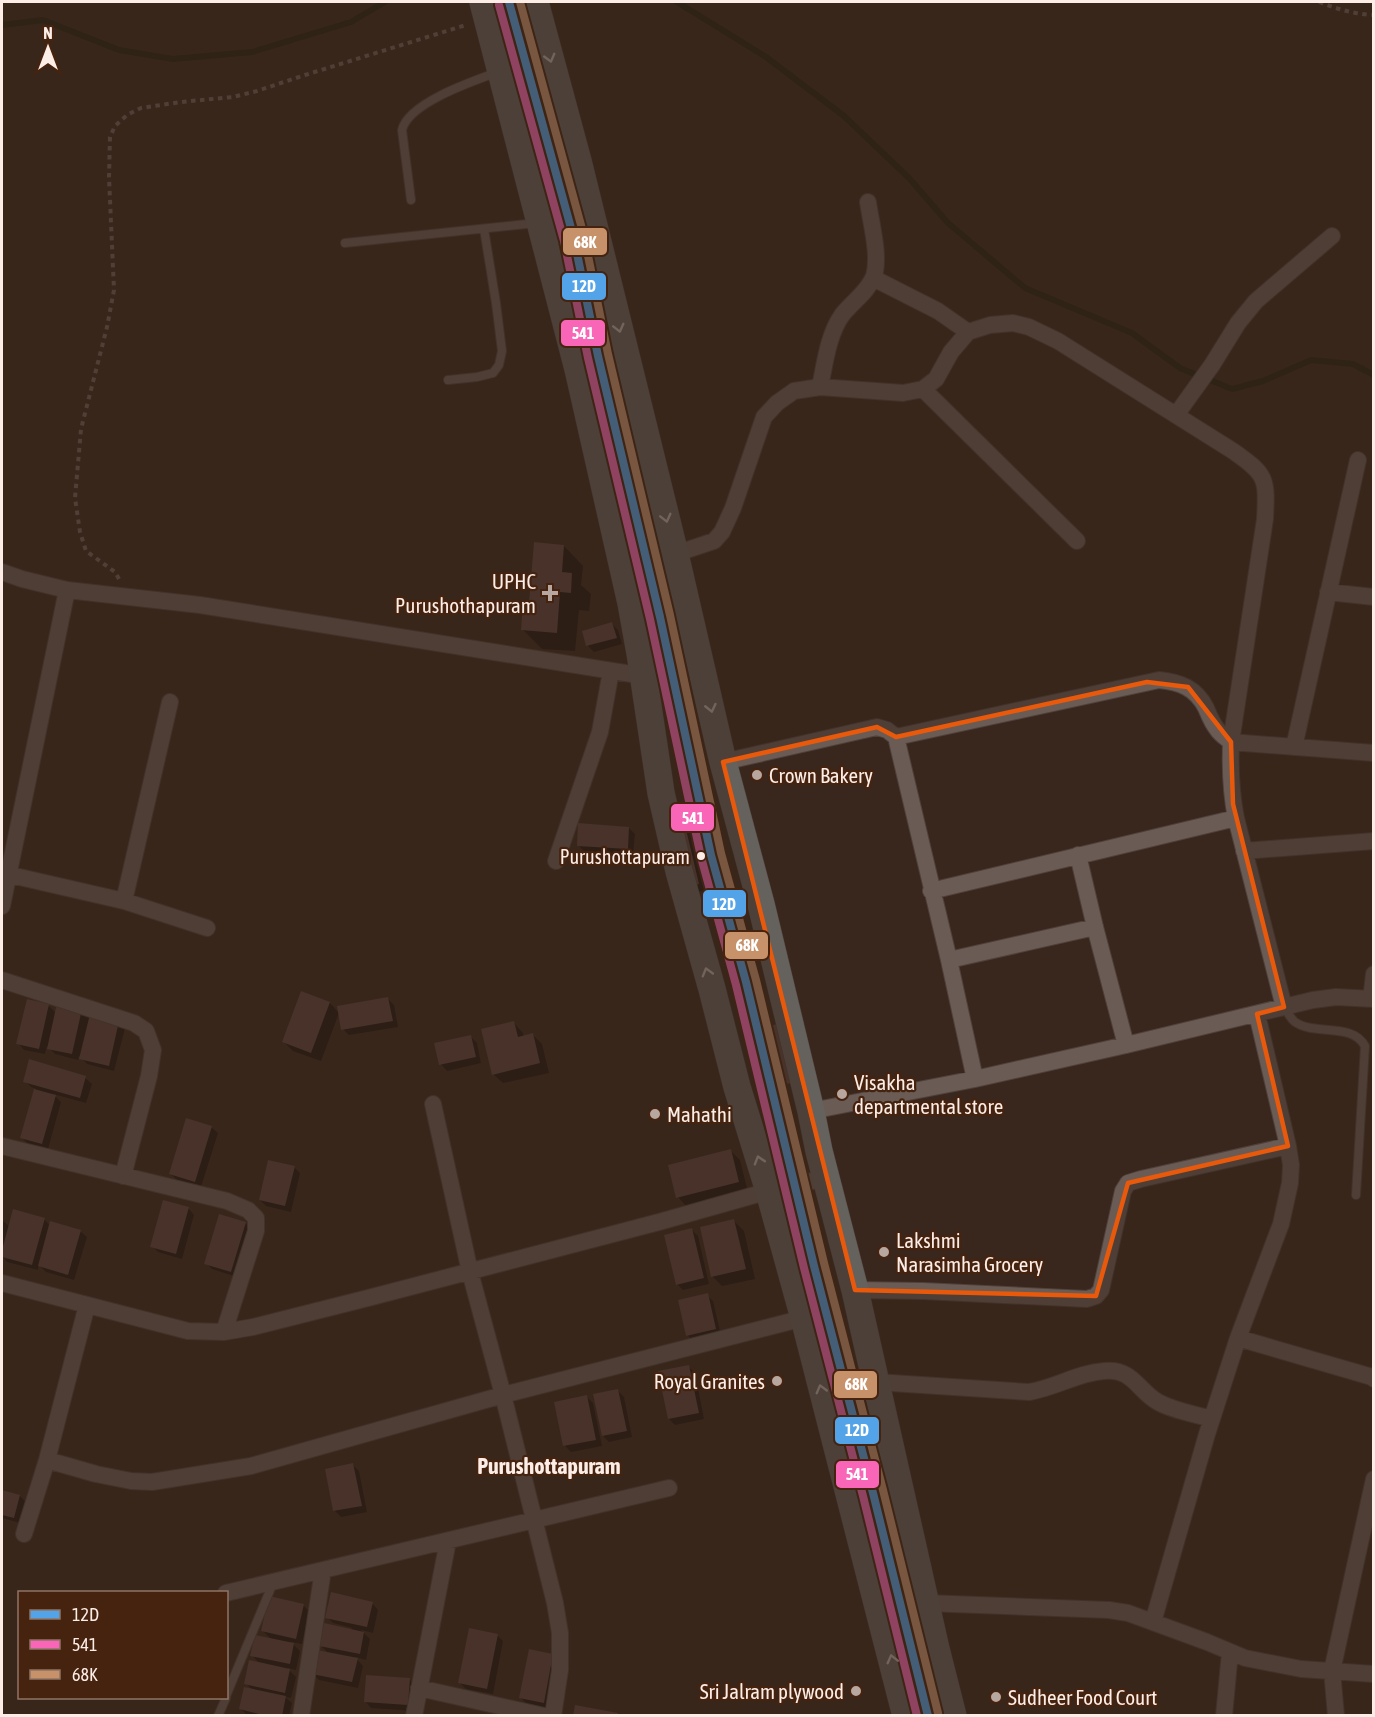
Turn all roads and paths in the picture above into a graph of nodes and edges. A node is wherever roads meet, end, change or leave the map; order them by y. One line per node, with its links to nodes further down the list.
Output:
1 (509, 2): 60 (main road)
2 (535, 2): 21 (main road, one-way to 21)
3 (1319, 2): 5 (path)
4 (485, 10): 6 (main road); 26 (path)
5 (1374, 15)
6 (501, 70): 7 (lane); 9 (main road)
7 (411, 200)
8 (868, 202): 13 (street)
9 (540, 223): 10 (lane); 28 (main road)
10 (484, 229): 12 (lane); 15 (lane)
11 (1332, 236): 18 (street)
12 (345, 243)
13 (873, 278): 14 (street); 16 (street)
14 (968, 332): 17 (street); 18 (street)
15 (448, 381)
16 (820, 387): 17 (street); 21 (street)
17 (924, 389): 20 (street)
18 (1176, 415): 31 (street)
19 (1358, 460): 24 (street)
20 (1077, 541)
21 (675, 554): 34 (main road, one-way to 34)
22 (2, 572): 23 (street)
23 (67, 590): 26 (street); 40 (street)
24 (1329, 592): 25 (street); 32 (street)
25 (1374, 597)
26 (131, 598): 27 (street)
27 (611, 671): 28 (street); 39 (street)
28 (644, 676): 61 (main road, one-way to 28)
29 (170, 702): 42 (street)
30 (896, 737): 31 (street); 34 (street); 41 (street)
31 (1231, 742): 32 (street); 35 (street)
32 (1294, 747): 33 (street)
33 (1374, 753)
34 (723, 762): 55 (main road)
35 (1236, 818): 37 (street); 38 (street)
36 (1374, 841): 37 (street)
37 (1244, 851): 50 (street)
38 (1078, 855): 41 (street); 44 (street)
39 (556, 861)
40 (5, 874): 42 (street); 43 (street)
41 (931, 891): 46 (street)
42 (124, 901): 45 (street)
43 (2, 906)
44 (1095, 927): 46 (street); 52 (street)
45 (207, 928)
46 (949, 960): 53 (street)
47 (1374, 974): 49 (street)
48 (2, 980): 58 (street)
49 (1372, 999): 50 (street)
50 (1284, 1007): 51 (street); 62 (lane)
51 (1257, 1014): 52 (street); 57 (street)
52 (1126, 1045): 53 (street)
53 (975, 1079): 55 (street)
54 (433, 1104): 63 (street)
55 (812, 1111): 59 (main road)
56 (2, 1146): 58 (street)
57 (1288, 1146): 65 (street); 69 (street)
58 (123, 1176): 68 (street)
59 (826, 1177): 60 (street); 65 (main road)
60 (795, 1186): 61 (street); 97 (main road)
61 (769, 1191): 63 (street); 67 (main road)
62 (1356, 1195)
63 (470, 1272): 68 (street); 72 (street)
64 (2, 1283): 66 (street)
65 (855, 1290): 71 (main road)
66 (87, 1305): 68 (street); 74 (street)
67 (804, 1318): 72 (street); 96 (main road, one-way to 67)
68 (224, 1332)
69 (1238, 1338): 70 (street); 73 (street)
70 (1374, 1378)
71 (876, 1382): 73 (street); 83 (main road)
72 (503, 1395): 74 (street); 77 (street)
73 (1212, 1419): 84 (street)
74 (47, 1461): 78 (street)
75 (1374, 1479): 86 (street)
76 (669, 1488): 77 (street)
77 (534, 1521): 79 (street); 95 (street)
78 (24, 1534)
79 (448, 1541): 80 (street); 88 (street)
80 (323, 1570): 81 (street); 92 (street)
81 (273, 1582): 82 (street); 89 (lane)
82 (228, 1593)
83 (926, 1603): 84 (street); 98 (main road)
84 (1153, 1622): 85 (street)
85 (1230, 1652): 86 (street); 99 (street)
86 (1332, 1671): 87 (street); 100 (street)
87 (1374, 1674)
88 (419, 1688): 93 (street); 94 (street)
89 (228, 1692)
90 (225, 1699): 91 (lane)
91 (218, 1716)
92 (301, 1716)
93 (414, 1716)
94 (544, 1716)
95 (553, 1716)
96 (906, 1716)
97 (928, 1716)
98 (953, 1716)
99 (1224, 1716)
100 (1336, 1716)

